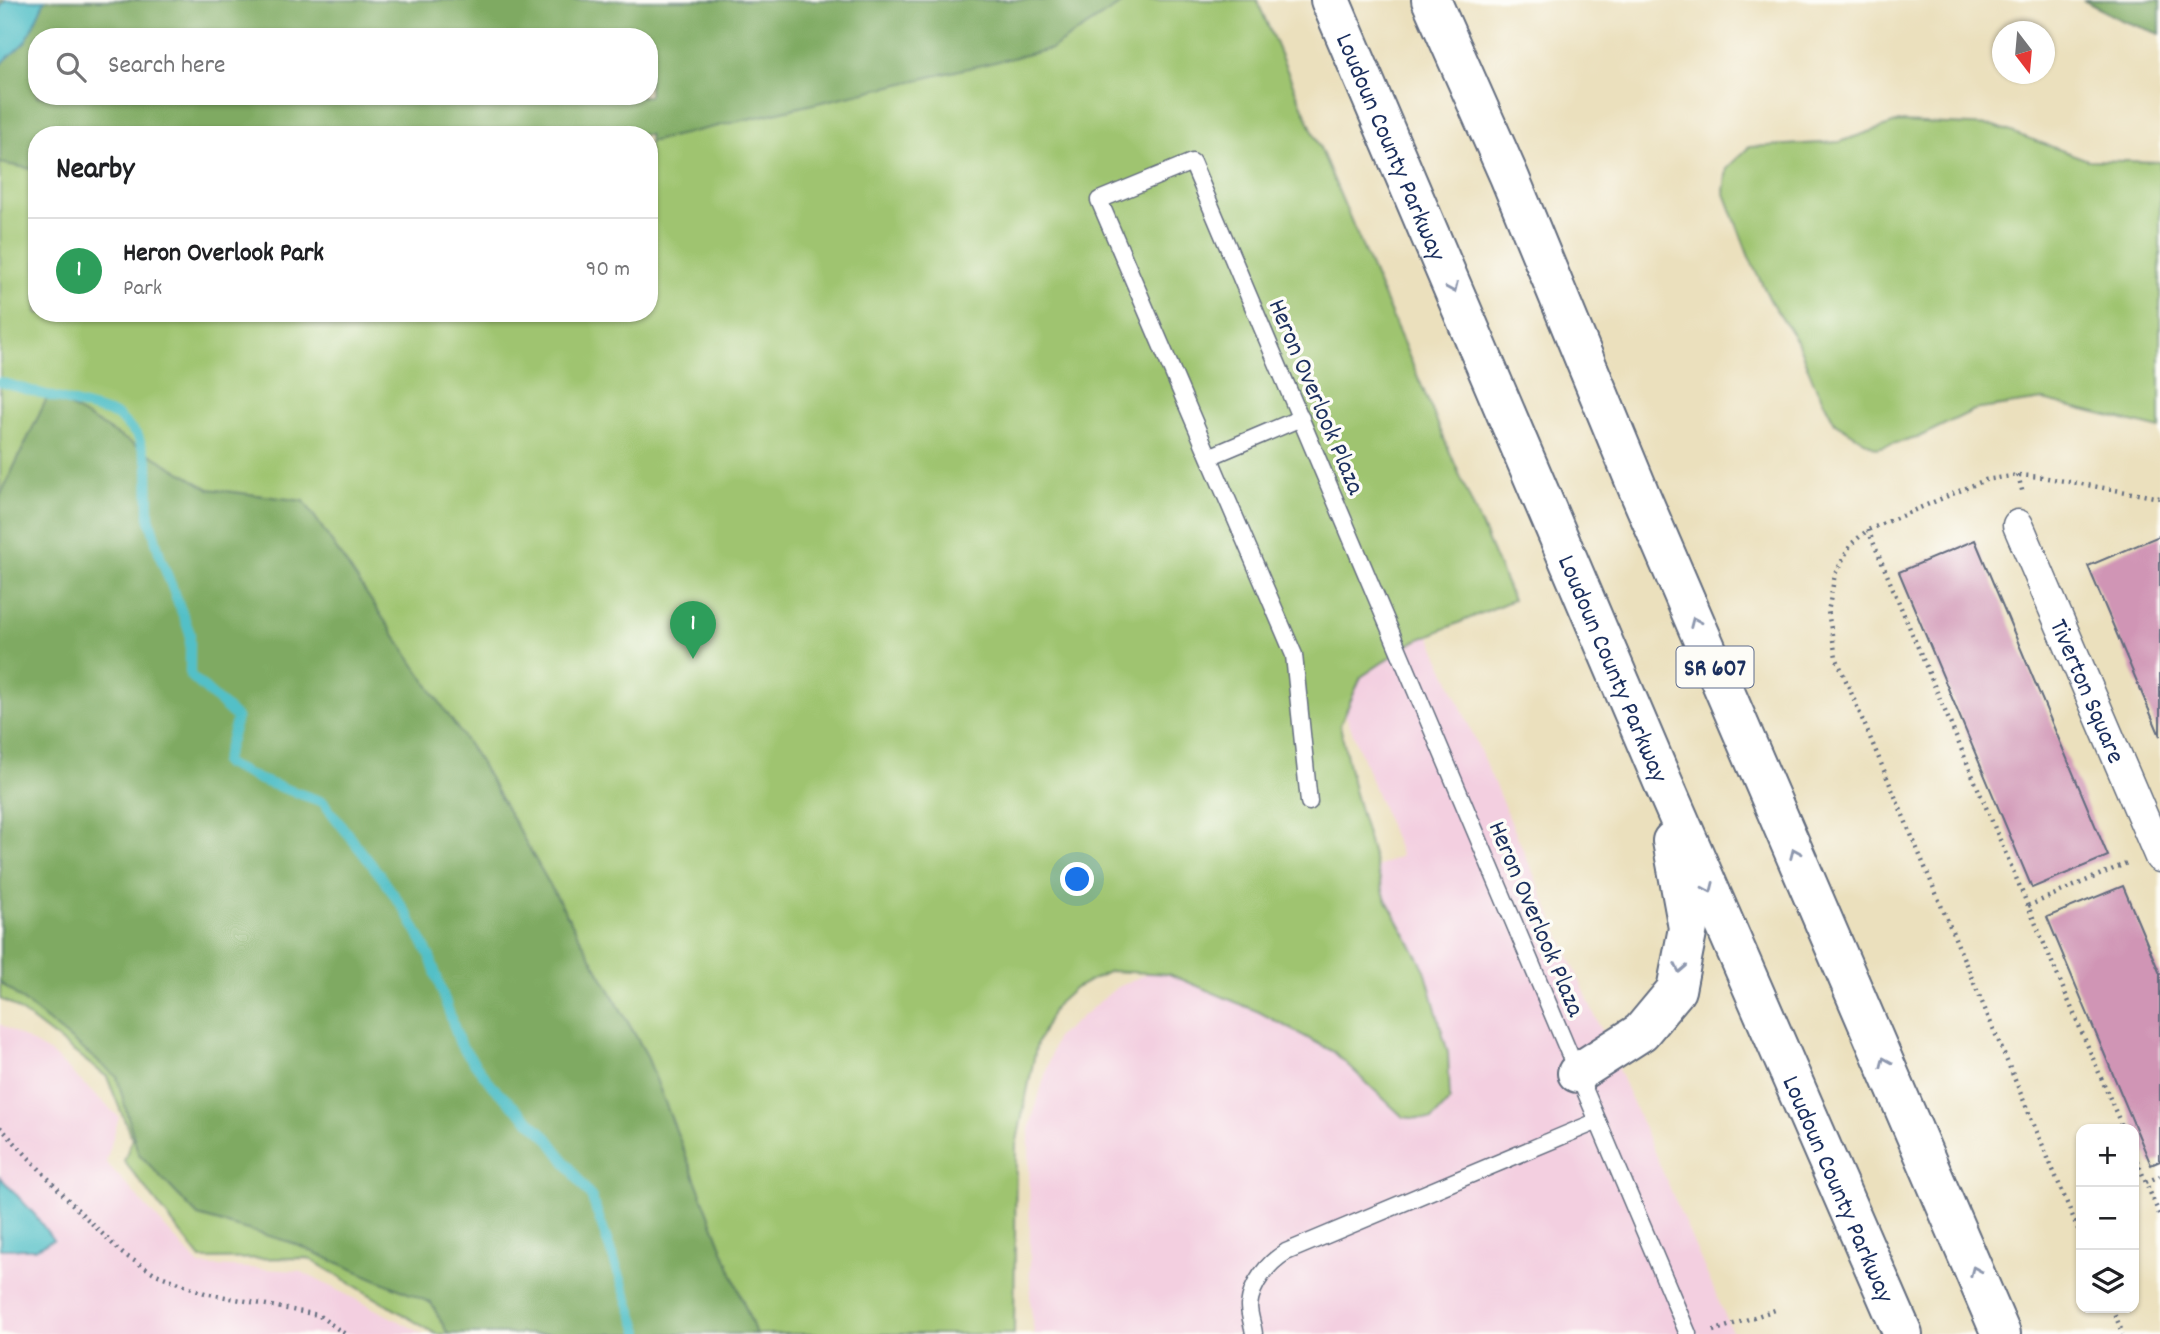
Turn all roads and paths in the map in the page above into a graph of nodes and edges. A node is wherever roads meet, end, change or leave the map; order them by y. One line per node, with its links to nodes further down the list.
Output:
1 (1330, 0): 8 (main road, Loudoun County Parkway, one-way to 8)
2 (1431, 0): 28 (main road, SR 607, one-way to 2)
3 (1301, 418): 4 (lane); 4 (lane, Heron Overlook Plaza); 12 (lane, Heron Overlook Plaza)
4 (1209, 457): 9 (lane, Heron Overlook Plaza)
5 (2160, 498): 7 (path)
6 (2018, 525): 10 (street, Tiverton Square)
7 (1868, 530): 11 (path); 20 (path)
8 (1662, 780): 12 (main road, one-way to 12); 27 (main road, Loudoun County Parkway, one-way to 27)
9 (1309, 802)
10 (2159, 854): 11 (path)
11 (2028, 906): 14 (path)
12 (1577, 1073): 13 (lane, Heron Overlook Plaza)
13 (1598, 1121): 24 (lane); 25 (lane, Heron Overlook Plaza)
14 (2121, 1124)
15 (0, 1127): 23 (path)
16 (2139, 1166): 18 (path)
17 (2160, 1176): 18 (path)
18 (2146, 1182): 19 (path)
19 (2160, 1216)
20 (2076, 1224)
21 (1775, 1310): 26 (path)
22 (2114, 1313): 29 (path)
23 (345, 1334)
24 (1254, 1334)
25 (1688, 1334)
26 (1706, 1334)
27 (1903, 1334)
28 (2001, 1334)
29 (2123, 1334)

